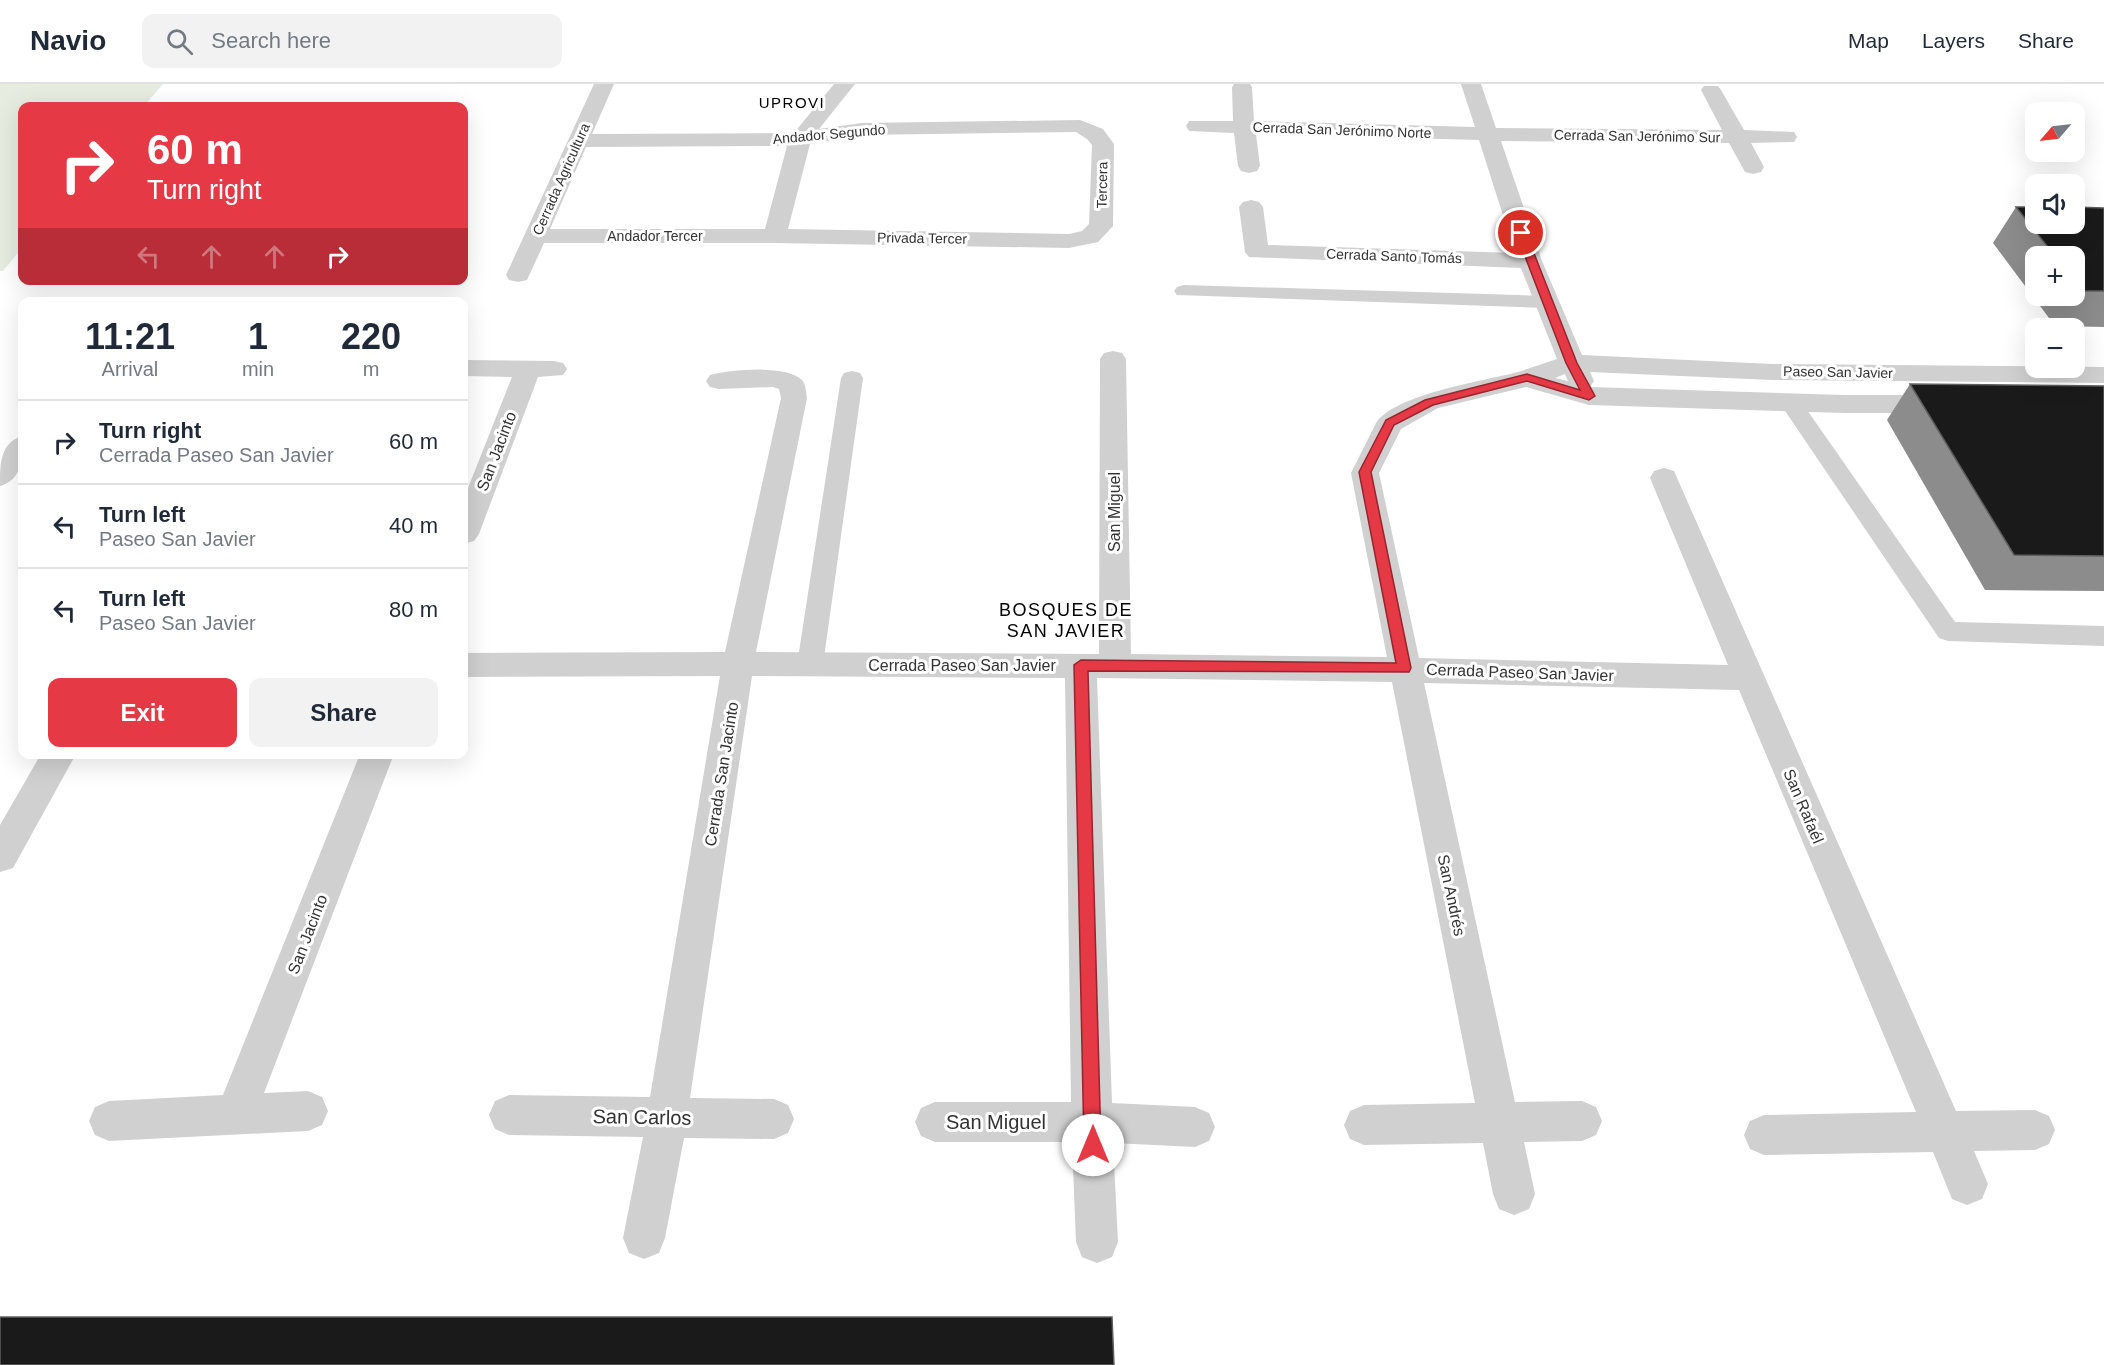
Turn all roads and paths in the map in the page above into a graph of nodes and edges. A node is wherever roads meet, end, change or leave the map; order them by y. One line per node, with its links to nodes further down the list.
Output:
1 (604, 84): 12 (street, Cerrada Agricultura)
2 (845, 84): 11 (street)
3 (1471, 84): 8 (street)
4 (1242, 87): 7 (street)
5 (1711, 90): 10 (street)
6 (1197, 126): 7 (street, Cerrada San Jerónimo Norte)
7 (1244, 127): 8 (street, Cerrada San Jerónimo Norte); 14 (street)
8 (1488, 134): 10 (street, Cerrada San Jerónimo Sur); 20 (street)
9 (1786, 137): 10 (street, Cerrada San Jerónimo Sur)
10 (1737, 138): 15 (street)
11 (800, 139): 12 (street, Andador Segundo); 13 (street, Andador Segundo); 18 (street)
12 (577, 141): 17 (street, Cerrada Agricultura)
13 (1103, 144): 19 (street, Tercera)
14 (1249, 166)
15 (1753, 167)
16 (1251, 207): 20 (street, Cerrada Santo Tomás)
17 (535, 236): 18 (street, Andador Tercer); 21 (street, Cerrada Agricultura)
18 (775, 236): 19 (street, Privada Tercer)
19 (1069, 240)
20 (1530, 261): 23 (street)
21 (518, 275)
22 (1184, 291): 23 (lane)
23 (1547, 302): 25 (street)
24 (1113, 359): 44 (street, San Miguel)
25 (1572, 363): 27 (street, Paseo San Javier); 30 (street, Paseo San Javier); 32 (street)
26 (468, 368): 39 (street, San Jacinto)
27 (1883, 373): 28 (street, Paseo San Javier); 34 (street)
28 (2104, 375)
29 (852, 378): 43 (lane)
30 (1527, 378): 32 (street, Paseo San Javier); 45 (street, Paseo San Javier)
31 (719, 381): 41 (street, Cerrada San Jacinto)
32 (1589, 396): 33 (street, Paseo San Javier)
33 (1790, 402): 34 (street, Paseo San Javier); 40 (lane)
34 (1904, 404): 35 (street, Paseo San Javier)
35 (1963, 404)
36 (18, 451): 37 (street)
37 (0, 476)
38 (1664, 478): 46 (street, San Rafaél)
39 (468, 525)
40 (2104, 636)
41 (738, 663): 42 (street, Cerrada Paseo San Javier); 43 (street, Cerrada Paseo San Javier); 53 (street, Cerrada San Jacinto)
42 (468, 664)
43 (810, 665): 44 (street, Cerrada Paseo San Javier)
44 (1098, 666): 45 (street, Cerrada Paseo San Javier); 58 (street, San Miguel)
45 (1404, 668): 46 (street, Cerrada Paseo San Javier); 59 (street, San Andrés)
46 (1748, 678): 63 (street, San Rafaél)
47 (56, 759): 49 (street)
48 (375, 759): 51 (street, San Jacinto)
49 (0, 857)
50 (308, 1111): 51 (street)
51 (236, 1114): 55 (street)
52 (509, 1115): 53 (street, San Carlos)
53 (667, 1117): 54 (street, San Carlos); 67 (street, Cerrada San Jacinto)
54 (774, 1119)
55 (109, 1121)
56 (1582, 1121): 59 (street)
57 (935, 1122): 58 (street, San Miguel)
58 (1093, 1122): 61 (street, San Miguel); 68 (street, San Miguel)
59 (1499, 1122): 60 (street); 66 (street, San Andrés)
60 (1364, 1125)
61 (1195, 1127)
62 (2035, 1130): 63 (street)
63 (1946, 1132): 64 (street); 65 (street, San Rafaél)
64 (1764, 1135)
65 (1967, 1184)
66 (1514, 1194)
67 (644, 1238)
68 (1097, 1242)

